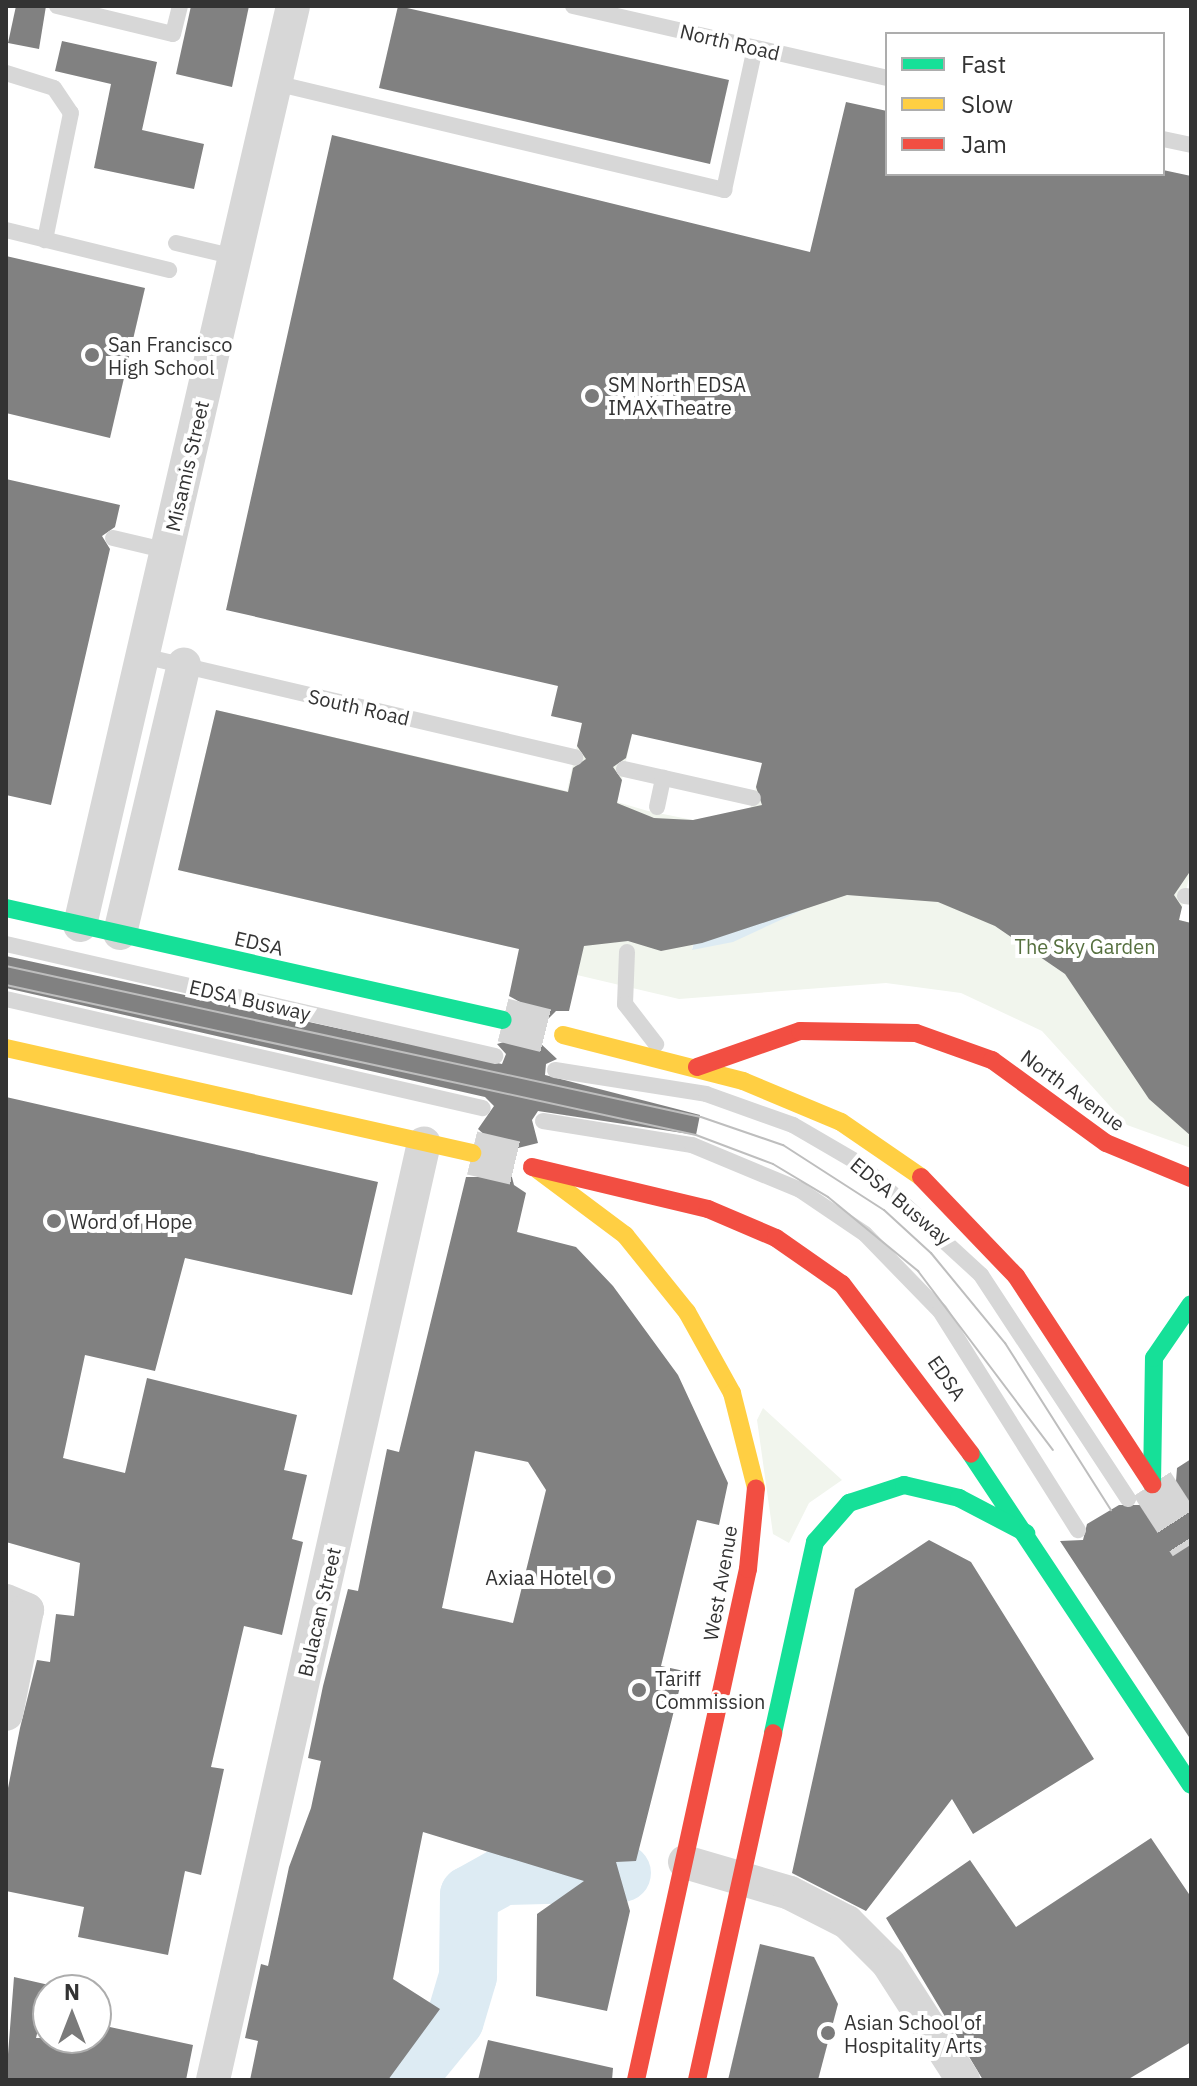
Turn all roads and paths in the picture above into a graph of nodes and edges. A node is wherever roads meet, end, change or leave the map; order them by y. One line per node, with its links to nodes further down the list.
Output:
1 (57, 6): 2 (lane)
2 (180, 6)
3 (293, 6): 8 (street, Misamis Street)
4 (573, 6): 5 (lane, North Road)
5 (755, 48): 7 (lane, North Road); 8 (lane)
6 (6, 73): 12 (lane)
7 (885, 78)
8 (275, 83): 14 (street, Misamis Street)
9 (1165, 139): 10 (lane)
10 (1191, 145)
11 (6, 230): 12 (lane)
12 (45, 240): 15 (lane)
13 (176, 243): 14 (lane)
14 (235, 257): 17 (street, Misamis Street)
15 (169, 270)
16 (113, 538): 17 (lane)
17 (168, 551): 18 (street, Misamis Street)
18 (143, 656): 19 (lane, South Road); 27 (street, Misamis Street)
19 (184, 665): 20 (lane, South Road); 28 (street)
20 (575, 757)
21 (624, 769): 22 (lane)
22 (663, 778): 23 (lane); 24 (lane)
23 (753, 798)
24 (657, 807)
25 (6, 908): 27 (main road)
26 (6, 923): 27 (main road)
27 (78, 929): 28 (main road, EDSA)
28 (120, 933): 32 (main road, EDSA)
29 (6, 944): 35 (lane, EDSA Busway)
30 (627, 952): 36 (lane)
31 (6, 999): 38 (lane)
32 (503, 1020)
33 (563, 1035): 36 (main road)
34 (6, 1048): 40 (main road)
35 (495, 1056)
36 (690, 1066): 43 (main road, North Avenue); 44 (main road)
37 (555, 1070): 45 (lane, EDSA Busway)
38 (483, 1108)
39 (543, 1121): 46 (lane)
40 (424, 1143): 41 (main road); 53 (street, Bulacan Street)
41 (472, 1153)
42 (532, 1167): 47 (main road, EDSA); 51 (main road, West Avenue)
43 (1191, 1178)
44 (1191, 1304)
45 (1128, 1499)
46 (1078, 1530)
47 (1026, 1533): 50 (main road, EDSA); 52 (main road)
48 (14, 1603): 49 (street)
49 (6, 1714)
50 (1191, 1785)
51 (685, 1862): 52 (street); 54 (main road, West Avenue)
52 (743, 1877): 55 (main road); 56 (street)
53 (213, 2080)
54 (636, 2080)
55 (697, 2080)
56 (963, 2080)

